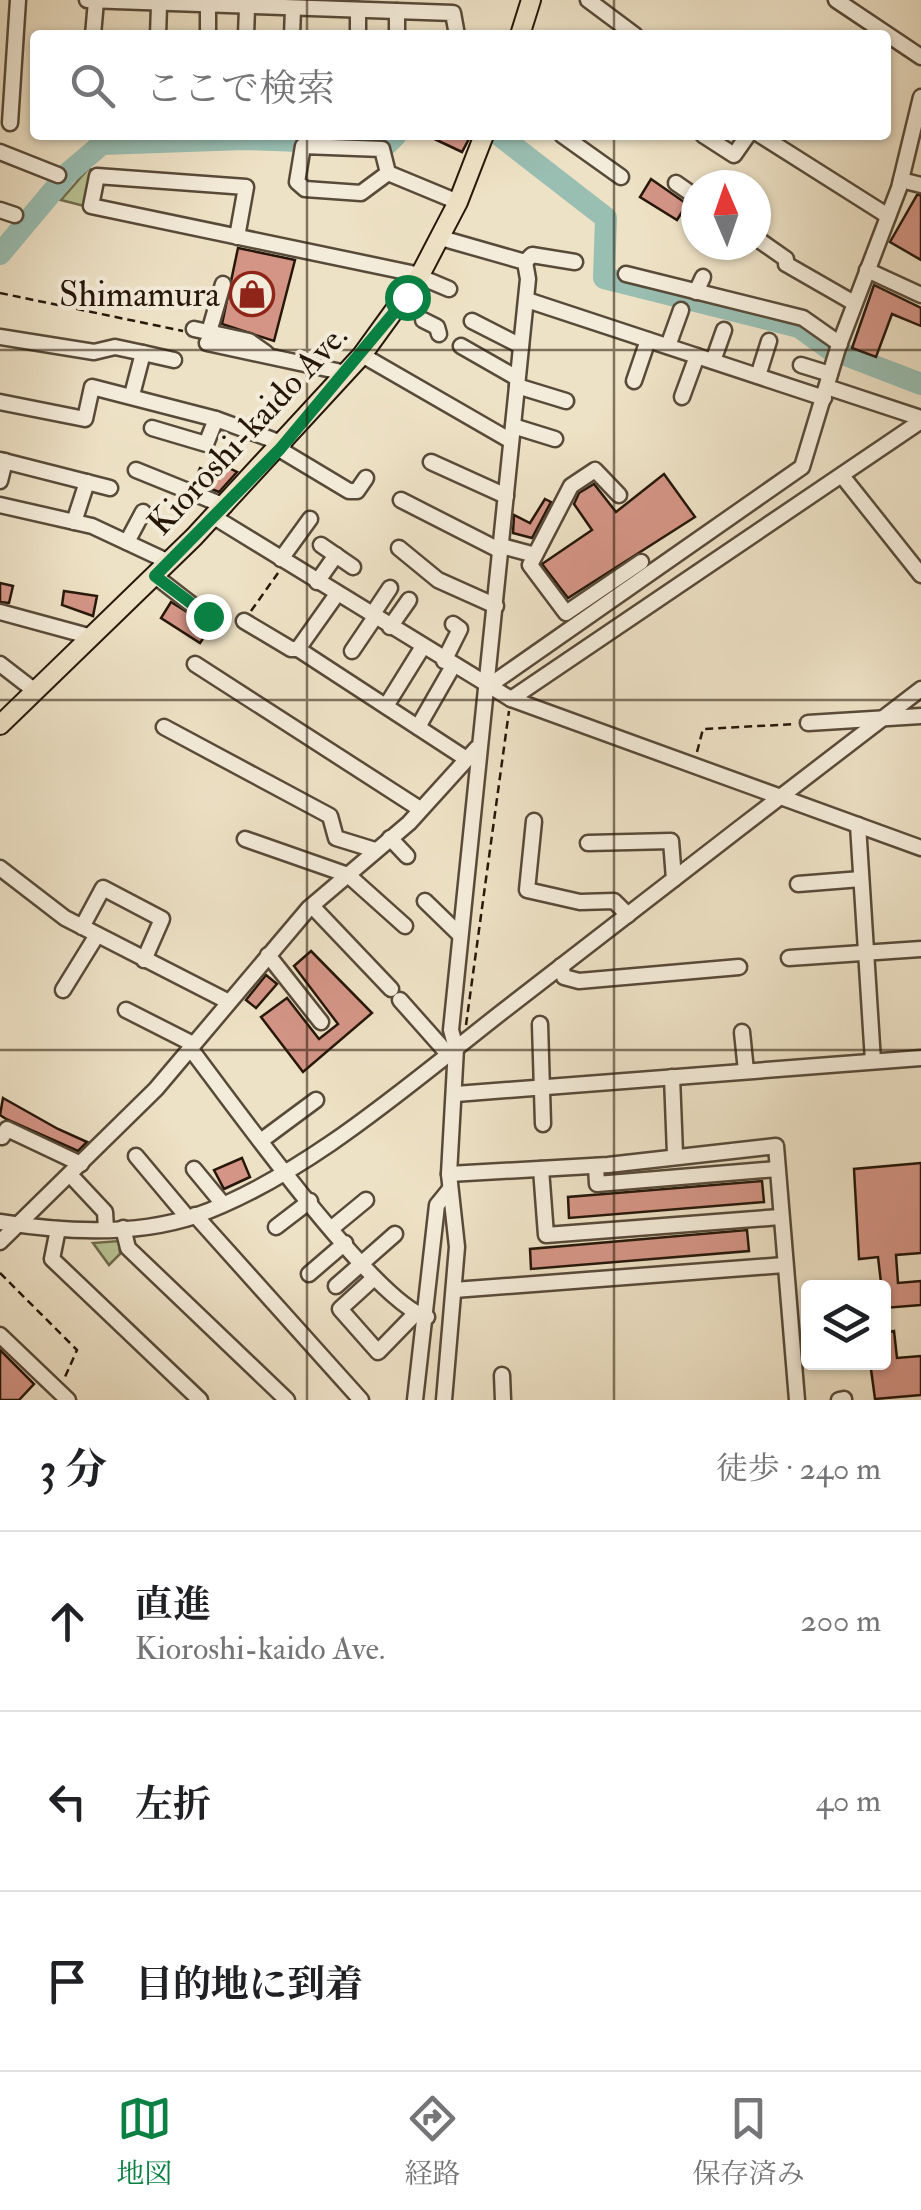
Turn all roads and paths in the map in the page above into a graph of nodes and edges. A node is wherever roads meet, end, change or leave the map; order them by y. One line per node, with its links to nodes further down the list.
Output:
1 (18, 0): 27 (street)
2 (87, 0): 6 (street)
3 (532, 0): 22 (main road)
4 (588, 0): 23 (street)
5 (836, 0): 24 (street)
6 (96, 1): 7 (street); 16 (street)
7 (126, 2): 8 (street)
8 (150, 3): 9 (street); 17 (street)
9 (188, 3): 12 (street)
10 (276, 4): 13 (street); 15 (street)
11 (360, 7): 14 (street); 15 (street)
12 (208, 8): 13 (street); 18 (street)
13 (246, 8): 19 (street)
14 (403, 8): 21 (street)
15 (293, 9): 20 (street)
16 (93, 30)
17 (157, 30)
18 (208, 30)
19 (246, 30)
20 (292, 30)
21 (456, 30)
22 (522, 30)
23 (628, 30)
24 (881, 30)
25 (891, 37): 26 (street)
26 (921, 57)
27 (6, 93): 29 (street)
28 (921, 97): 36 (street)
29 (10, 123)
30 (482, 140): 44 (main road, Kioroshi-kaido Ave.)
31 (569, 140): 39 (street)
32 (712, 140): 33 (street)
33 (744, 140)
34 (768, 140): 45 (street)
35 (0, 152): 38 (street)
36 (914, 152): 40 (street)
37 (388, 173): 37 (street); 44 (street)
38 (58, 175)
39 (620, 177)
40 (901, 180): 42 (street); 45 (street)
41 (676, 184): 43 (street)
42 (921, 185)
43 (681, 187)
44 (458, 202): 47 (main road, Kioroshi-kaido Ave.)
45 (888, 216): 51 (street)
46 (236, 237): 46 (street); 53 (street)
47 (440, 238): 49 (street); 53 (main road, Kioroshi-kaido Ave.)
48 (771, 248): 59 (street)
49 (525, 262): 50 (street); 58 (street)
50 (575, 262)
51 (867, 270): 57 (street); 59 (street)
52 (626, 274): 72 (street)
53 (420, 276): 55 (street); 74 (main road, Kioroshi-kaido Ave.)
54 (223, 284): 65 (street)
55 (449, 289)
56 (0, 293): 65 (path)
57 (921, 295)
58 (527, 300): 67 (street); 70 (street)
59 (854, 303): 72 (street)
60 (680, 310): 71 (street)
61 (423, 320): 64 (street)
62 (472, 320): 70 (street)
63 (724, 330): 77 (street)
64 (439, 334)
65 (204, 335): 79 (street)
66 (0, 337): 73 (street)
67 (648, 340): 71 (street); 81 (street)
68 (769, 341): 80 (street)
69 (461, 346): 82 (street)
70 (521, 346): 82 (street)
71 (668, 346): 75 (street)
72 (838, 349): 83 (street)
73 (144, 353): 76 (street); 84 (street)
74 (362, 355): 79 (main road, Kioroshi-kaido Ave.); 91 (street)
75 (697, 356): 77 (street); 85 (street)
76 (174, 360)
77 (714, 361): 80 (street)
78 (802, 365): 83 (street)
79 (346, 373): 93 (main road, Kioroshi-kaido Ave.)
80 (758, 376): 83 (street)
81 (634, 381)
82 (517, 382): 86 (street); 91 (street)
83 (827, 386): 89 (street); 140 (street)
84 (132, 395): 87 (street); 88 (street)
85 (682, 397)
86 (566, 401)
87 (0, 402)
88 (216, 419): 90 (street); 93 (street)
89 (921, 420): 97 (street)
90 (152, 428)
91 (512, 433): 92 (street); 103 (street)
92 (556, 439)
93 (282, 447): 98 (street); 106 (main road, Kioroshi-kaido Ave.)
94 (2, 461): 99 (street); 100 (street)
95 (430, 462): 103 (street)
96 (136, 470): 106 (street)
97 (842, 476): 120 (street); 143 (street)
98 (366, 478)
99 (0, 481)
100 (87, 482): 101 (street); 109 (street)
101 (110, 488)
102 (619, 494): 115 (street)
103 (506, 496): 113 (street)
104 (401, 500): 113 (street)
105 (0, 505): 109 (street)
106 (220, 511): 116 (street); 117 (main road, Kioroshi-kaido Ave.)
107 (143, 512): 110 (street)
108 (310, 519): 116 (street)
109 (74, 522): 110 (street)
110 (126, 542): 117 (street)
111 (321, 545): 114 (street)
112 (400, 548): 126 (street)
113 (502, 548): 115 (street); 126 (street)
114 (336, 555): 119 (street); 122 (street)
115 (536, 555): 118 (street)
116 (283, 561): 122 (street); 130 (path)
117 (169, 562): 121 (main road, Kioroshi-kaido Ave.)
118 (641, 562)
119 (353, 567)
120 (921, 575)
121 (155, 576): 128 (street); 133 (main road, Kioroshi-kaido Ave.)
122 (317, 582): 124 (street)
123 (390, 588): 129 (street)
124 (336, 594): 129 (street); 135 (street)
125 (409, 600): 132 (street)
126 (496, 606): 140 (street)
127 (0, 612): 133 (street)
128 (208, 616)
129 (374, 616): 132 (street); 136 (street)
130 (244, 620): 135 (street)
131 (453, 624): 139 (street)
132 (390, 627): 134 (street)
133 (92, 637): 142 (main road, Kioroshi-kaido Ave.)
134 (422, 648): 139 (street); 144 (street)
135 (298, 649): 144 (street)
136 (352, 652)
137 (0, 664): 142 (street)
138 (196, 664): 157 (street)
139 (449, 664): 140 (street); 150 (street)
140 (490, 685): 143 (street); 152 (street)
141 (921, 689): 146 (street)
142 (35, 691): 148 (main road, Kioroshi-kaido Ave.)
143 (510, 700): 151 (street); 192 (path)
144 (386, 706): 150 (street)
145 (921, 716): 146 (street)
146 (881, 720): 147 (street); 156 (street)
147 (808, 724): 155 (path)
148 (0, 725)
149 (164, 726): 164 (street)
150 (418, 727): 154 (street)
151 (591, 732): 153 (street); 155 (street)
152 (478, 748): 154 (street); 176 (street)
153 (588, 750)
154 (465, 758): 157 (street)
155 (694, 768): 156 (street)
156 (780, 797): 159 (street); 169 (street)
157 (420, 809): 160 (street)
158 (534, 820): 173 (street)
159 (858, 825): 163 (street); 168 (street)
160 (390, 838): 164 (street); 165 (street)
161 (246, 839): 167 (street)
162 (588, 843): 169 (street)
163 (921, 848)
164 (375, 850): 167 (street)
165 (407, 856)
166 (0, 868): 175 (street)
167 (348, 875): 172 (street); 174 (street)
168 (861, 879): 170 (street); 179 (street)
169 (674, 880): 173 (street)
170 (798, 884)
171 (425, 901): 176 (street)
172 (312, 906): 180 (street); 192 (street)
173 (628, 915): 183 (street)
174 (405, 926)
175 (82, 927): 177 (street); 182 (street)
176 (459, 934): 192 (street)
177 (97, 935): 182 (street); 185 (street)
178 (921, 949): 179 (street)
179 (866, 953): 181 (street); 194 (street)
180 (268, 955): 186 (street); 188 (street)
181 (789, 958)
182 (144, 960): 186 (street)
183 (561, 966): 184 (street); 192 (street)
184 (739, 967)
185 (64, 990)
186 (227, 1001): 191 (street)
187 (126, 1010): 191 (street)
188 (321, 1022)
189 (540, 1024): 197 (street)
190 (742, 1032): 195 (street)
191 (191, 1046): 202 (street); 205 (street)
192 (452, 1050): 198 (street); 210 (street)
193 (921, 1058): 194 (street)
194 (873, 1061): 195 (street)
195 (746, 1071): 196 (street)
196 (672, 1077): 197 (street); 203 (street)
197 (542, 1088): 198 (street); 200 (street)
198 (456, 1094): 212 (street)
199 (316, 1100): 202 (street)
200 (543, 1124)
201 (2, 1137): 205 (street)
202 (262, 1140): 210 (street)
203 (675, 1154): 206 (street); 209 (street)
204 (136, 1156): 216 (street)
205 (81, 1164): 219 (street)
206 (596, 1166): 208 (street); 209 (street)
207 (194, 1169): 215 (street)
208 (541, 1169): 212 (street); 217 (street)
209 (777, 1170): 217 (street)
210 (286, 1173): 214 (street); 215 (street)
211 (75, 1180): 224 (street)
212 (450, 1182): 234 (street); 235 (street)
213 (366, 1200): 222 (street)
214 (310, 1202): 220 (street); 222 (street)
215 (223, 1204): 216 (street)
216 (192, 1216): 221 (street); 241 (street)
217 (780, 1217): 229 (street)
218 (0, 1222): 219 (street)
219 (17, 1225): 223 (street); 226 (street)
220 (276, 1227)
221 (123, 1228): 224 (street); 240 (street)
222 (332, 1228): 227 (street)
223 (58, 1229): 224 (street); 239 (street)
224 (106, 1229)
225 (395, 1234): 228 (street)
226 (0, 1242)
227 (345, 1243): 228 (street); 231 (street)
228 (362, 1263): 232 (street); 233 (street)
229 (784, 1265): 234 (street); 245 (street)
230 (0, 1273): 238 (path)
231 (309, 1274)
232 (374, 1278): 235 (street); 235 (street)
233 (336, 1286)
234 (454, 1290): 243 (street)
235 (421, 1316): 242 (street)
236 (0, 1335): 238 (street)
237 (502, 1375): 244 (street)
238 (65, 1398)
239 (200, 1400)
240 (287, 1400)
241 (361, 1400)
242 (415, 1400)
243 (444, 1400)
244 (503, 1400)
245 (797, 1400)

